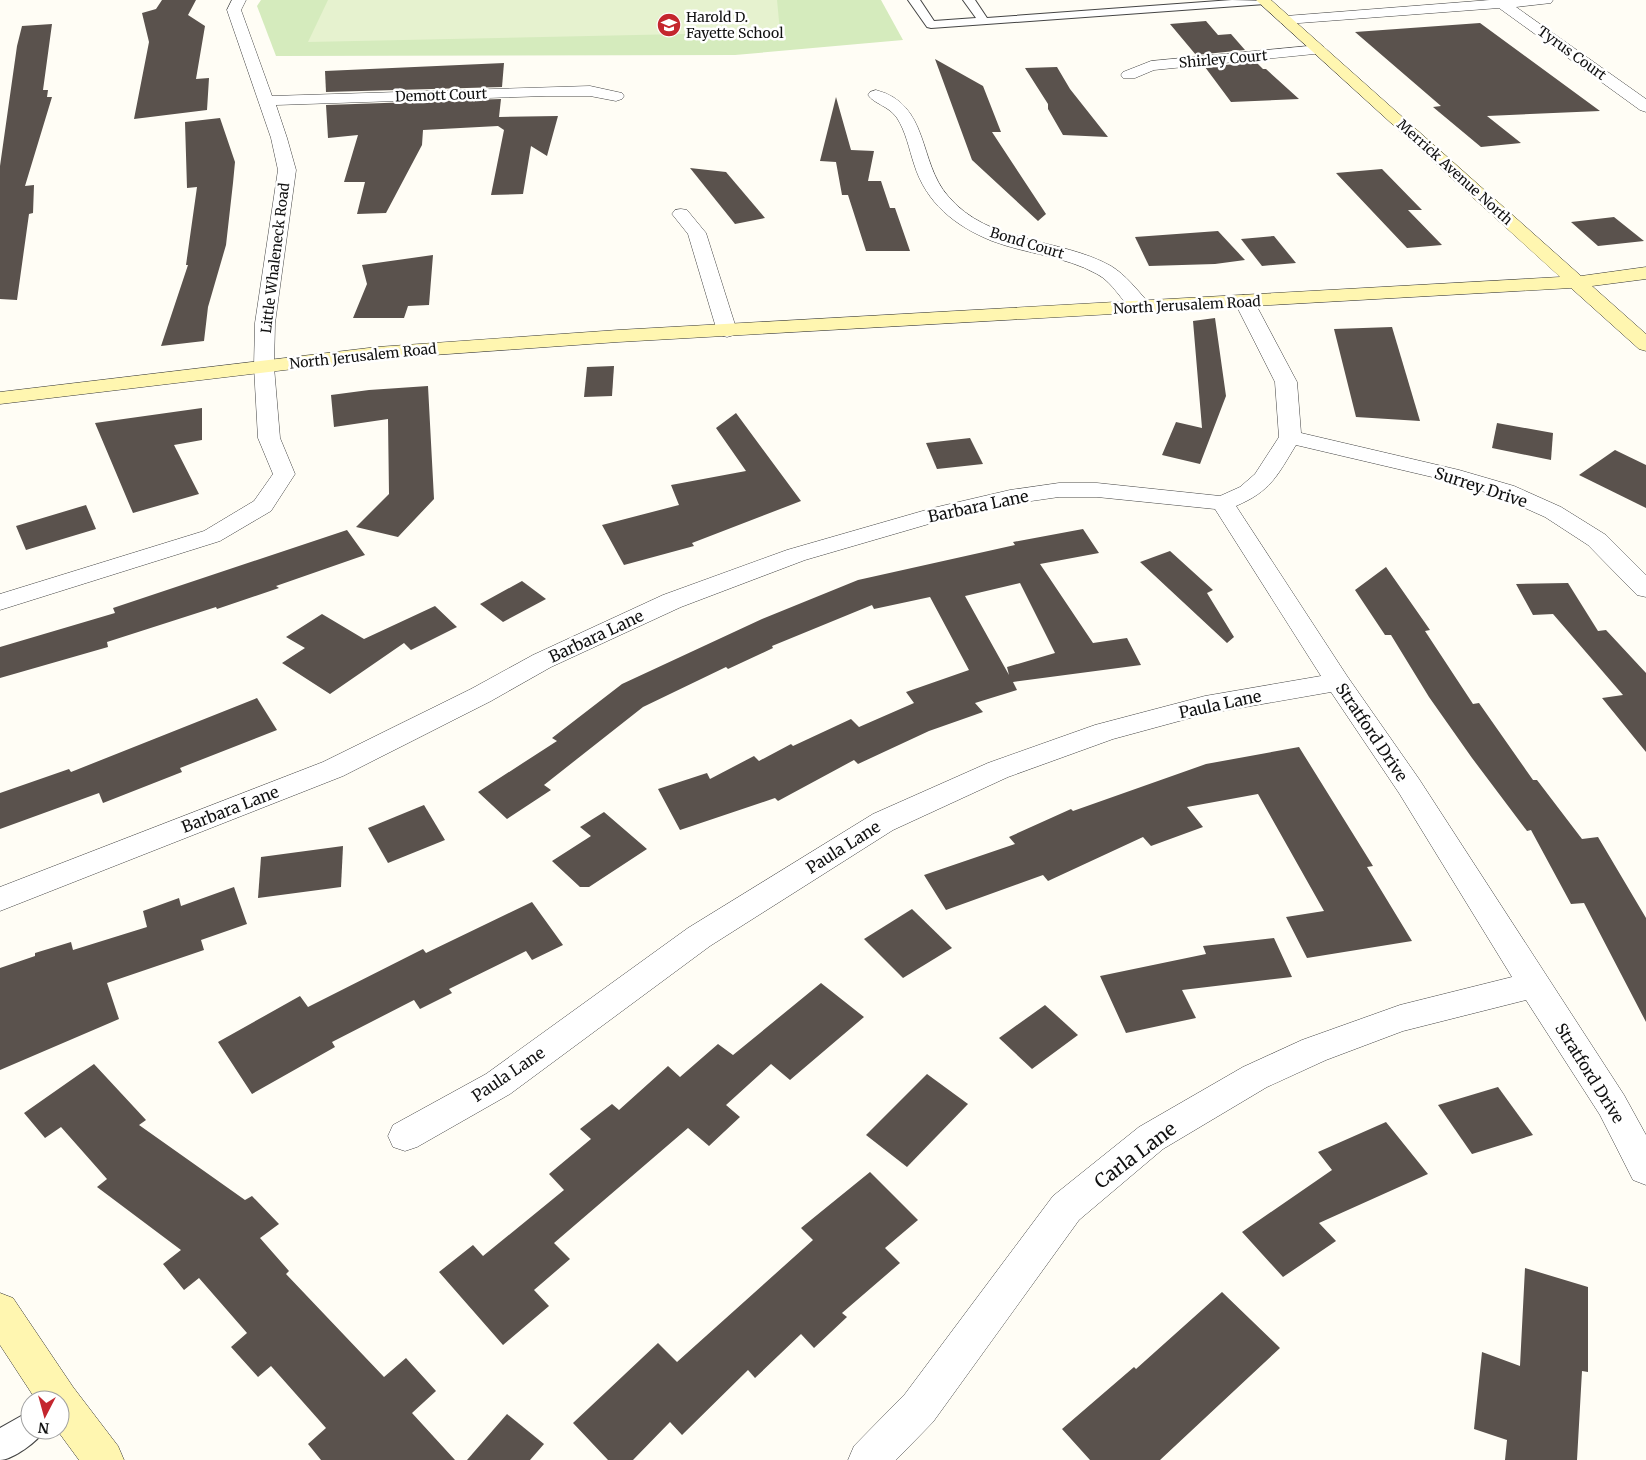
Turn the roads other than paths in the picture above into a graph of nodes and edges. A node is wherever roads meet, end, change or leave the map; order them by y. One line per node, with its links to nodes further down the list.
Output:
1 (239, 0): 17 (street, Little Whaleneck Road)
2 (914, 0): 12 (lane)
3 (969, 0): 12 (lane)
4 (1077, 0): 9 (lane)
5 (1546, 0): 7 (street)
6 (1264, 1): 9 (lane); 11 (main road, Merrick Avenue North)
7 (1500, 2): 11 (street); 18 (street, Tyrus Court)
8 (1026, 6): 10 (lane)
9 (1090, 13): 10 (lane)
10 (1036, 17): 12 (lane)
11 (1286, 20): 13 (main road, Merrick Avenue North)
12 (984, 21)
13 (1319, 50): 14 (street, Shirley Court); 21 (main road, Merrick Avenue North)
14 (1129, 75)
15 (876, 95): 23 (street, Bond Court)
16 (616, 96): 17 (street, Demott Court)
17 (265, 101): 26 (street, Little Whaleneck Road)
18 (1646, 107)
19 (681, 214): 24 (street)
20 (1646, 273): 21 (main road, North Jerusalem Road)
21 (1577, 282): 22 (main road, North Jerusalem Road); 25 (main road, Merrick Avenue North)
22 (1244, 302): 23 (main road, North Jerusalem Road); 28 (street)
23 (1142, 307): 24 (main road, North Jerusalem Road)
24 (727, 331): 26 (main road, North Jerusalem Road)
25 (1646, 345)
26 (264, 367): 27 (main road, North Jerusalem Road); 31 (street, Little Whaleneck Road)
27 (0, 398)
28 (1290, 437): 29 (street); 30 (street, Surrey Drive)
29 (1223, 503): 32 (street, Stratford Drive); 33 (street, Barbara Lane)
30 (1646, 589)
31 (0, 602)
32 (1338, 682): 34 (street, Stratford Drive); 35 (street, Paula Lane)
33 (0, 899)
34 (1534, 985): 36 (street, Stratford Drive); 43 (street, Carla Lane)
35 (405, 1136)
36 (1646, 1169)
37 (0, 1311): 38 (main road)
38 (52, 1390)
39 (70, 1416): 42 (main road)
40 (20, 1433): 41 (lane)
41 (0, 1446)
42 (104, 1460)
43 (868, 1460)

